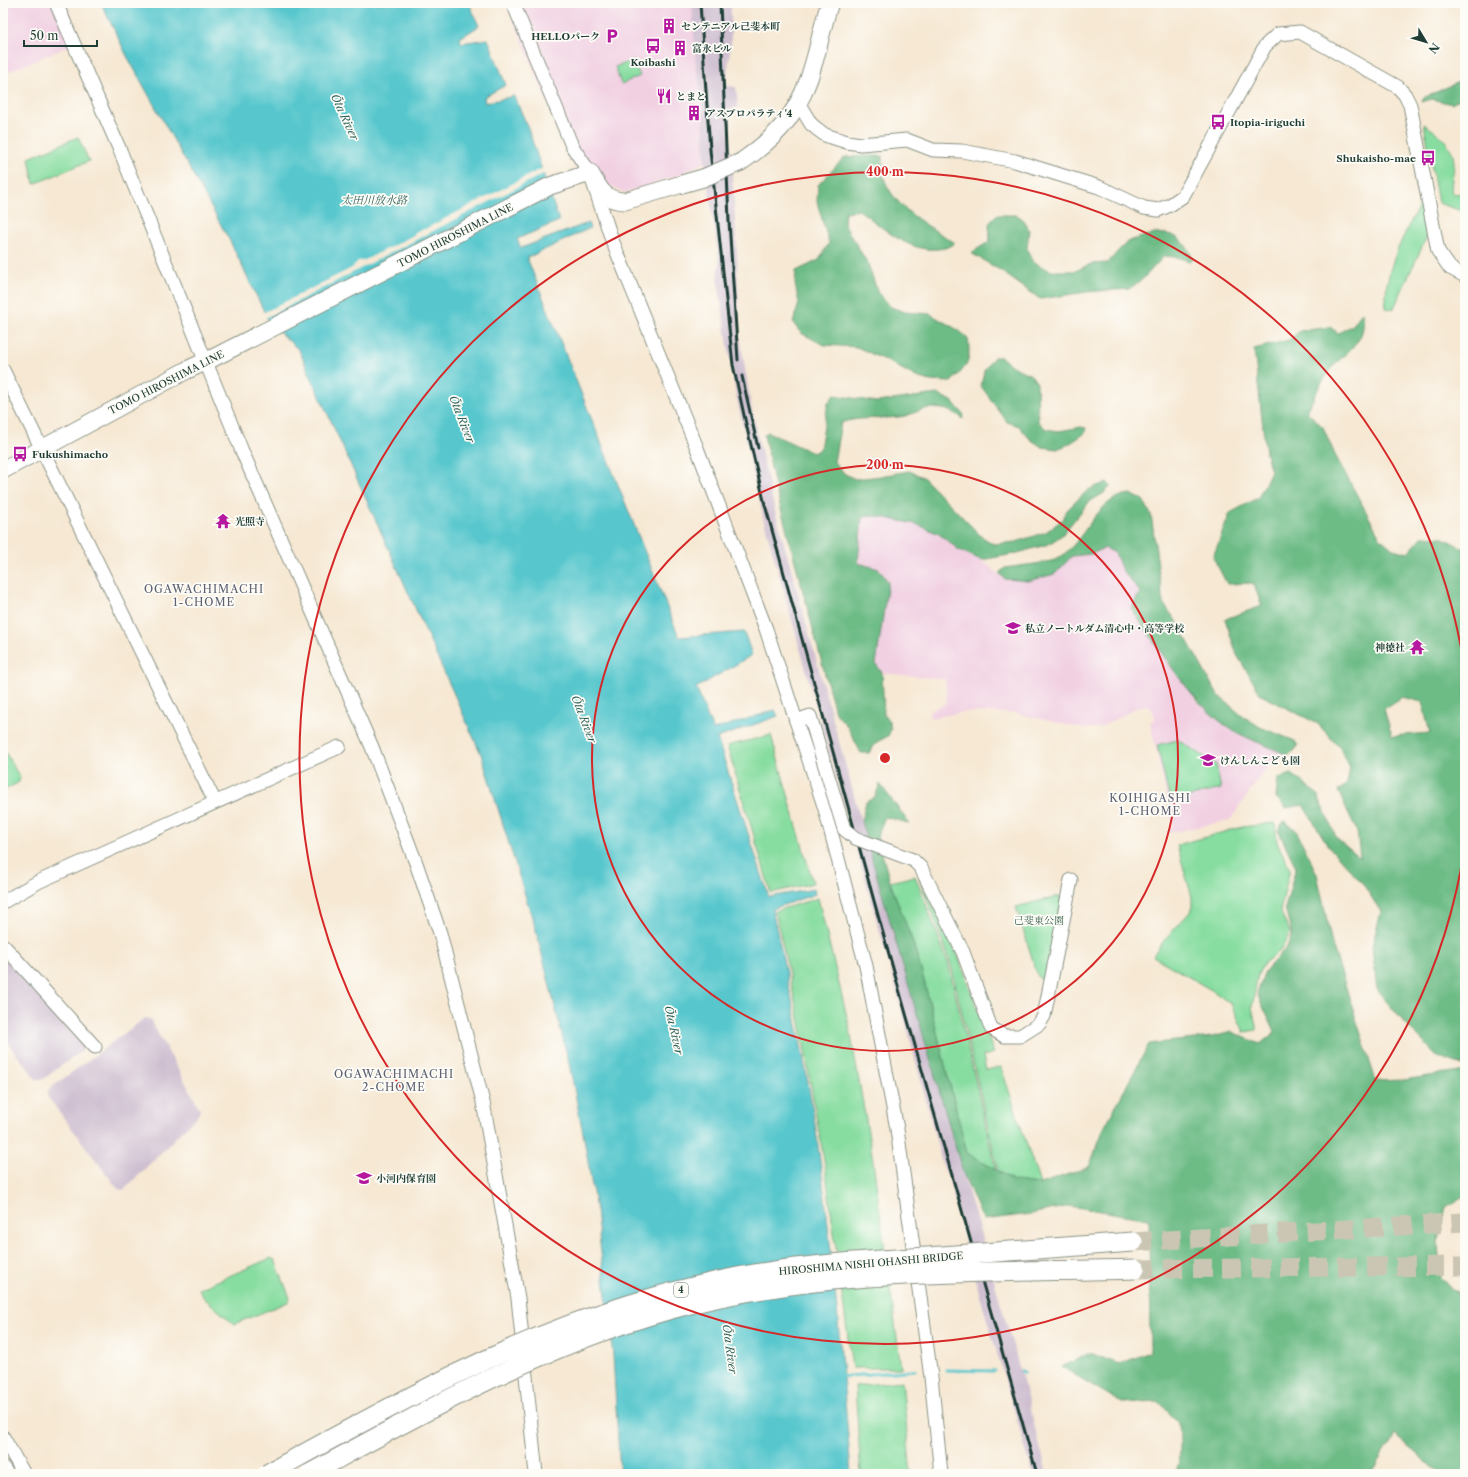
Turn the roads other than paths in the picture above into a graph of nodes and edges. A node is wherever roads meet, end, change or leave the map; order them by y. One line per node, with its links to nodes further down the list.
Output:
1 (56, 3): 7 (street)
2 (513, 3): 5 (street)
3 (830, 3): 4 (main road)
4 (799, 104): 5 (main road, bridge); 6 (street)
5 (584, 175): 7 (main road, TOMO HIROSHIMA LINE); 11 (street)
6 (1465, 276)
7 (209, 360): 9 (main road, TOMO HIROSHIMA LINE); 26 (street)
8 (3, 370): 9 (street)
9 (41, 449): 10 (main road, TOMO HIROSHIMA LINE); 13 (street)
10 (3, 470)
11 (796, 721): 14 (street, bridge); 27 (street)
12 (339, 747): 13 (street)
13 (215, 802): 15 (street)
14 (1071, 880)
15 (3, 902)
16 (3, 945): 17 (street)
17 (95, 1047)
18 (1133, 1242): 24 (highway, HIROSHIMA NISHI OHASHI BRIDGE / 4, bridge)
19 (1135, 1269): 25 (highway, HIROSHIMA NISHI OHASHI BRIDGE / 4, bridge)
20 (3, 1437): 23 (street)
21 (3, 1467): 22 (street)
22 (7, 1474)
23 (24, 1474)
24 (266, 1474)
25 (310, 1474)
26 (536, 1474)
27 (941, 1474)

